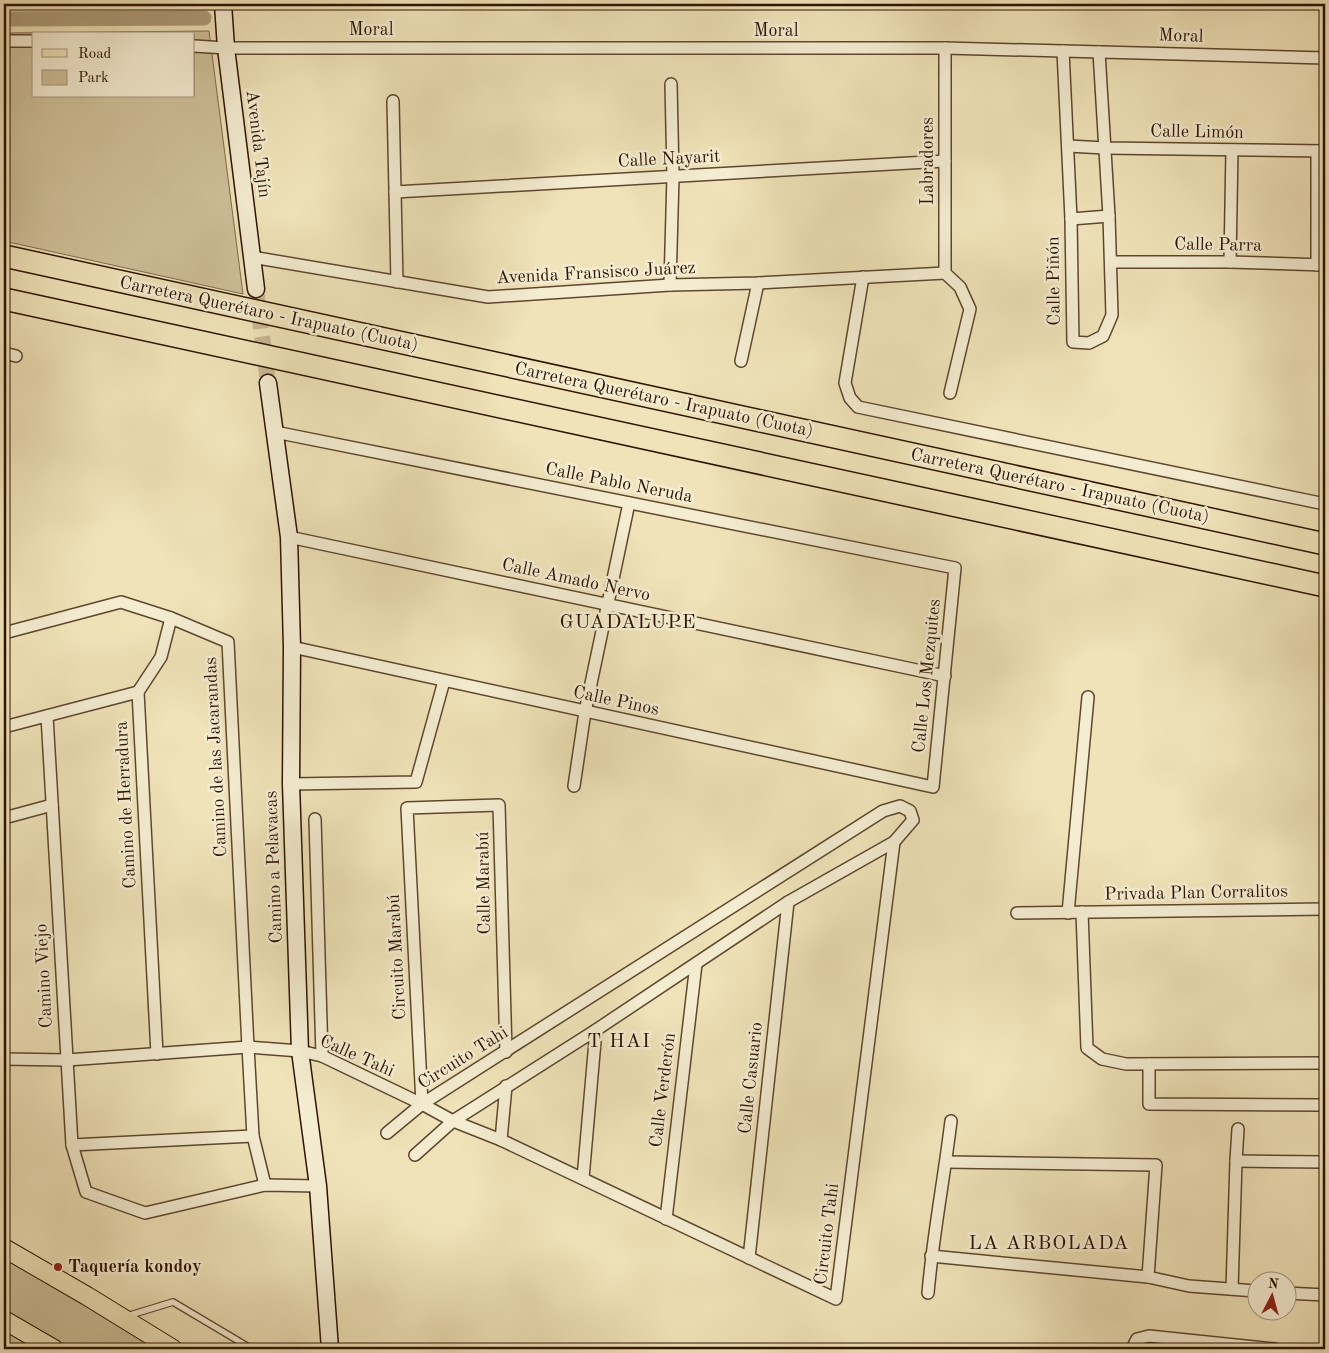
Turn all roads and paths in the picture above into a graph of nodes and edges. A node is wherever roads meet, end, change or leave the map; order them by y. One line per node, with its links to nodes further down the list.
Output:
1 (223, 4): 4 (street, Avenida Tajín)
2 (4, 41): 3 (street)
3 (32, 41)
4 (226, 41): 5 (street, Moral); 6 (street, Moral); 22 (street, Avenida Tajín)
5 (195, 46)
6 (945, 48): 7 (street, Moral); 16 (street, Labradores)
7 (1063, 51): 8 (street, Moral); 12 (street, Calle Piñón)
8 (1099, 52): 9 (street, Moral); 13 (street, Calle Piñón)
9 (1325, 58)
10 (671, 84): 17 (street)
11 (393, 101): 18 (street)
12 (1068, 146): 13 (street, Calle Limón); 20 (street, Calle Piñón)
13 (1105, 148): 14 (street, Calle Limón); 19 (street, Calle Piñón)
14 (1232, 150): 15 (street, Calle Limón); 24 (street)
15 (1321, 151): 25 (street)
16 (945, 161): 17 (street, Calle Nayarit); 26 (street, Labradores)
17 (673, 176): 18 (street, Calle Nayarit); 30 (street)
18 (395, 192): 28 (street)
19 (1109, 216): 20 (street); 23 (street, Calle Piñón)
20 (1071, 219): 23 (street, Calle Piñón)
21 (4, 256): 42 (highway, Carretera Querétaro - Irapuato (Cuota))
22 (252, 257): 28 (street, Avenida Fransisco Juárez); 31 (street, Avenida Tajín)
23 (1111, 262): 24 (street, Calle Parra)
24 (1230, 262): 25 (street, Calle Parra)
25 (1321, 265)
26 (946, 273): 27 (street, Avenida Fransisco Juárez); 37 (street)
27 (863, 277): 29 (street, Avenida Fransisco Juárez); 40 (street)
28 (397, 282): 30 (street, Avenida Fransisco Juárez)
29 (758, 283): 30 (street, Avenida Fransisco Juárez); 35 (street)
30 (670, 285)
31 (256, 289)
32 (4, 299): 44 (highway)
33 (4, 353): 34 (street)
34 (16, 356)
35 (742, 361)
36 (268, 383): 38 (street, Camino a Pelavacas)
37 (950, 393)
38 (275, 432): 39 (street, Calle Pablo Neruda); 41 (street, Camino a Pelavacas)
39 (629, 503): 43 (street, Calle Pablo Neruda); 45 (street)
40 (1325, 504)
41 (289, 537): 45 (street, Calle Amado Nervo); 48 (street, Camino a Pelavacas)
42 (1325, 544)
43 (955, 568): 49 (street, Calle Los Mezquites)
44 (1325, 586)
45 (608, 604): 49 (street, Calle Amado Nervo); 53 (street)
46 (171, 618): 47 (street, Camino de las Jacarandas); 51 (street); 71 (street, Camino de las Jacarandas)
47 (4, 633)
48 (292, 647): 50 (street, Calle Pinos); 56 (street, Camino a Pelavacas)
49 (945, 676): 58 (street, Calle Los Mezquites)
50 (444, 681): 53 (street, Calle Pinos); 56 (street)
51 (138, 692): 54 (street, Camino de Herradura); 74 (street, Camino de Herradura)
52 (1088, 697): 68 (street)
53 (585, 712): 57 (street); 58 (street, Calle Pinos)
54 (47, 716): 55 (street, Camino de Herradura); 59 (street, Camino Viejo)
55 (4, 727)
56 (291, 784): 72 (street, Camino a Pelavacas)
57 (574, 786)
58 (933, 787)
59 (52, 805): 61 (street); 77 (street, Camino Viejo)
60 (407, 808): 73 (street, Calle Marabú); 81 (street, Circuito Marabú)
61 (4, 818)
62 (315, 819): 75 (street)
63 (894, 842): 64 (street, Circuito Tahi); 73 (street, Circuito Tahi); 100 (street, Circuito Tahi)
64 (788, 902): 69 (street, Circuito Tahi); 100 (street, Calle Casuario)
65 (1325, 909): 66 (street, Privada Plan Corralitos)
66 (1082, 912): 68 (street, Privada Plan Corralitos); 79 (street)
67 (1017, 913): 68 (street, Privada Plan Corralitos)
68 (1068, 913)
69 (696, 964): 70 (street, Circuito Tahi); 97 (street, Calle Verderón)
70 (596, 1030): 80 (street, Circuito Tahi); 94 (street)
71 (248, 1047): 72 (street); 74 (street); 87 (street, Camino de las Jacarandas)
72 (300, 1051): 75 (street, Calle Tahi); 96 (street, Camino a Pelavacas)
73 (506, 1052): 81 (street, Circuito Tahi)
74 (156, 1054): 77 (street)
75 (322, 1056): 81 (street, Calle Tahi)
76 (4, 1058): 77 (street)
77 (67, 1060): 89 (street, Camino Viejo)
78 (1325, 1063): 79 (street)
79 (1149, 1064): 82 (street)
80 (506, 1086): 83 (street, Circuito Tahi); 88 (street)
81 (422, 1104): 83 (street, Calle Tahi); 86 (street, Circuito Tahi)
82 (1318, 1105)
83 (453, 1121): 88 (street, Circuito Tahi); 90 (street, Circuito Tahi)
84 (951, 1121): 92 (street)
85 (1238, 1129): 91 (street)
86 (387, 1133)
87 (253, 1136): 89 (street); 95 (street, Camino de las Jacarandas)
88 (501, 1140): 94 (street, Circuito Tahi)
89 (72, 1145): 95 (street, Camino Viejo)
90 (415, 1155)
91 (1236, 1161): 93 (street); 102 (street)
92 (946, 1162): 99 (street); 101 (street)
93 (1325, 1162)
94 (583, 1178): 97 (street, Circuito Tahi)
95 (265, 1185): 96 (street)
96 (318, 1186): 112 (street, Camino a Pelavacas)
97 (666, 1219): 100 (street, Circuito Tahi)
98 (4, 1248): 107 (main road)
99 (931, 1256): 101 (street); 104 (street)
100 (749, 1258)
101 (1148, 1277): 102 (street)
102 (1232, 1290): 103 (street)
103 (1246, 1291)
104 (928, 1293)
105 (1296, 1294): 106 (street)
106 (1325, 1295)
107 (122, 1318): 110 (main road); 111 (lane)
108 (4, 1320): 109 (main road)
109 (54, 1349)
110 (173, 1349)
111 (248, 1349)
112 (330, 1349)
113 (1132, 1349): 114 (street)
114 (1275, 1349)

